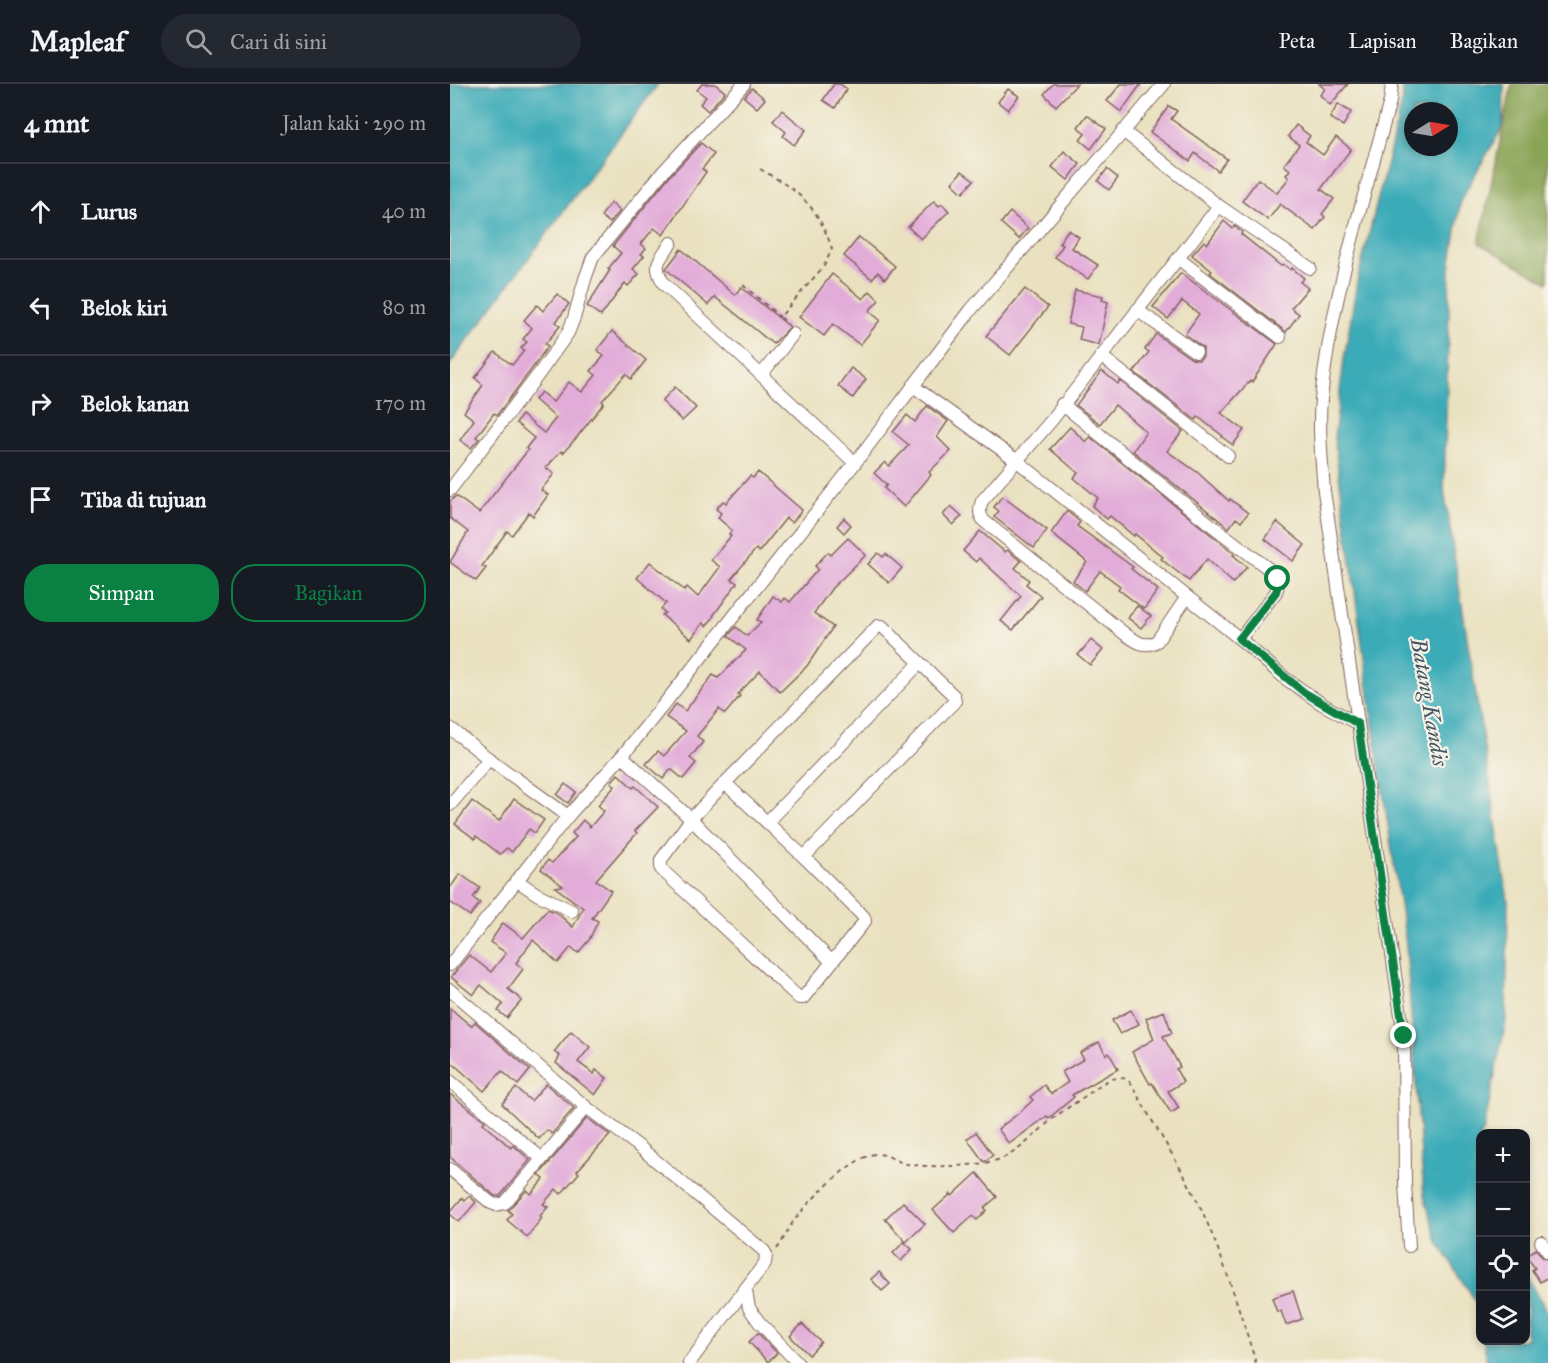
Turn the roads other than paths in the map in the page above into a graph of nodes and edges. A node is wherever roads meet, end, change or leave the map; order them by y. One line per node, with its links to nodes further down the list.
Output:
1 (744, 84): 20 (street)
2 (1163, 84): 4 (street)
3 (1392, 84): 24 (street)
4 (1124, 131): 5 (street); 15 (street)
5 (1219, 206): 7 (street); 8 (street)
6 (671, 243): 14 (street)
7 (1179, 259): 9 (street); 11 (street)
8 (1310, 268)
9 (1137, 310): 12 (street); 13 (street)
10 (793, 334): 14 (street)
11 (1280, 337)
12 (1196, 352)
13 (1101, 356): 16 (street); 17 (street)
14 (762, 374): 19 (street)
15 (913, 386): 18 (street); 19 (street)
16 (1062, 404): 18 (street); 22 (street)
17 (1228, 456)
18 (1016, 460): 21 (street); 21 (street)
19 (855, 463): 26 (street)
20 (450, 490)
21 (1186, 597): 22 (street)
22 (1239, 639): 24 (street)
23 (920, 663): 28 (street); 32 (street); 33 (street)
24 (1358, 724): 43 (street)
25 (450, 728): 27 (street)
26 (622, 756): 30 (street); 31 (street)
27 (489, 759): 29 (street); 30 (street)
28 (725, 783): 31 (street); 32 (street)
29 (450, 805)
30 (568, 816): 34 (street)
31 (691, 819): 36 (street); 36 (street)
32 (767, 822): 33 (street)
33 (804, 857): 36 (street)
34 (516, 880): 35 (street); 37 (street)
35 (572, 911)
36 (831, 961)
37 (450, 965)
38 (450, 990): 40 (street)
39 (450, 1081): 41 (street)
40 (586, 1107): 41 (street); 44 (street)
41 (541, 1158): 42 (street)
42 (450, 1169)
43 (1409, 1245)
44 (746, 1291): 45 (street); 46 (street)
45 (689, 1363)
46 (798, 1363)

